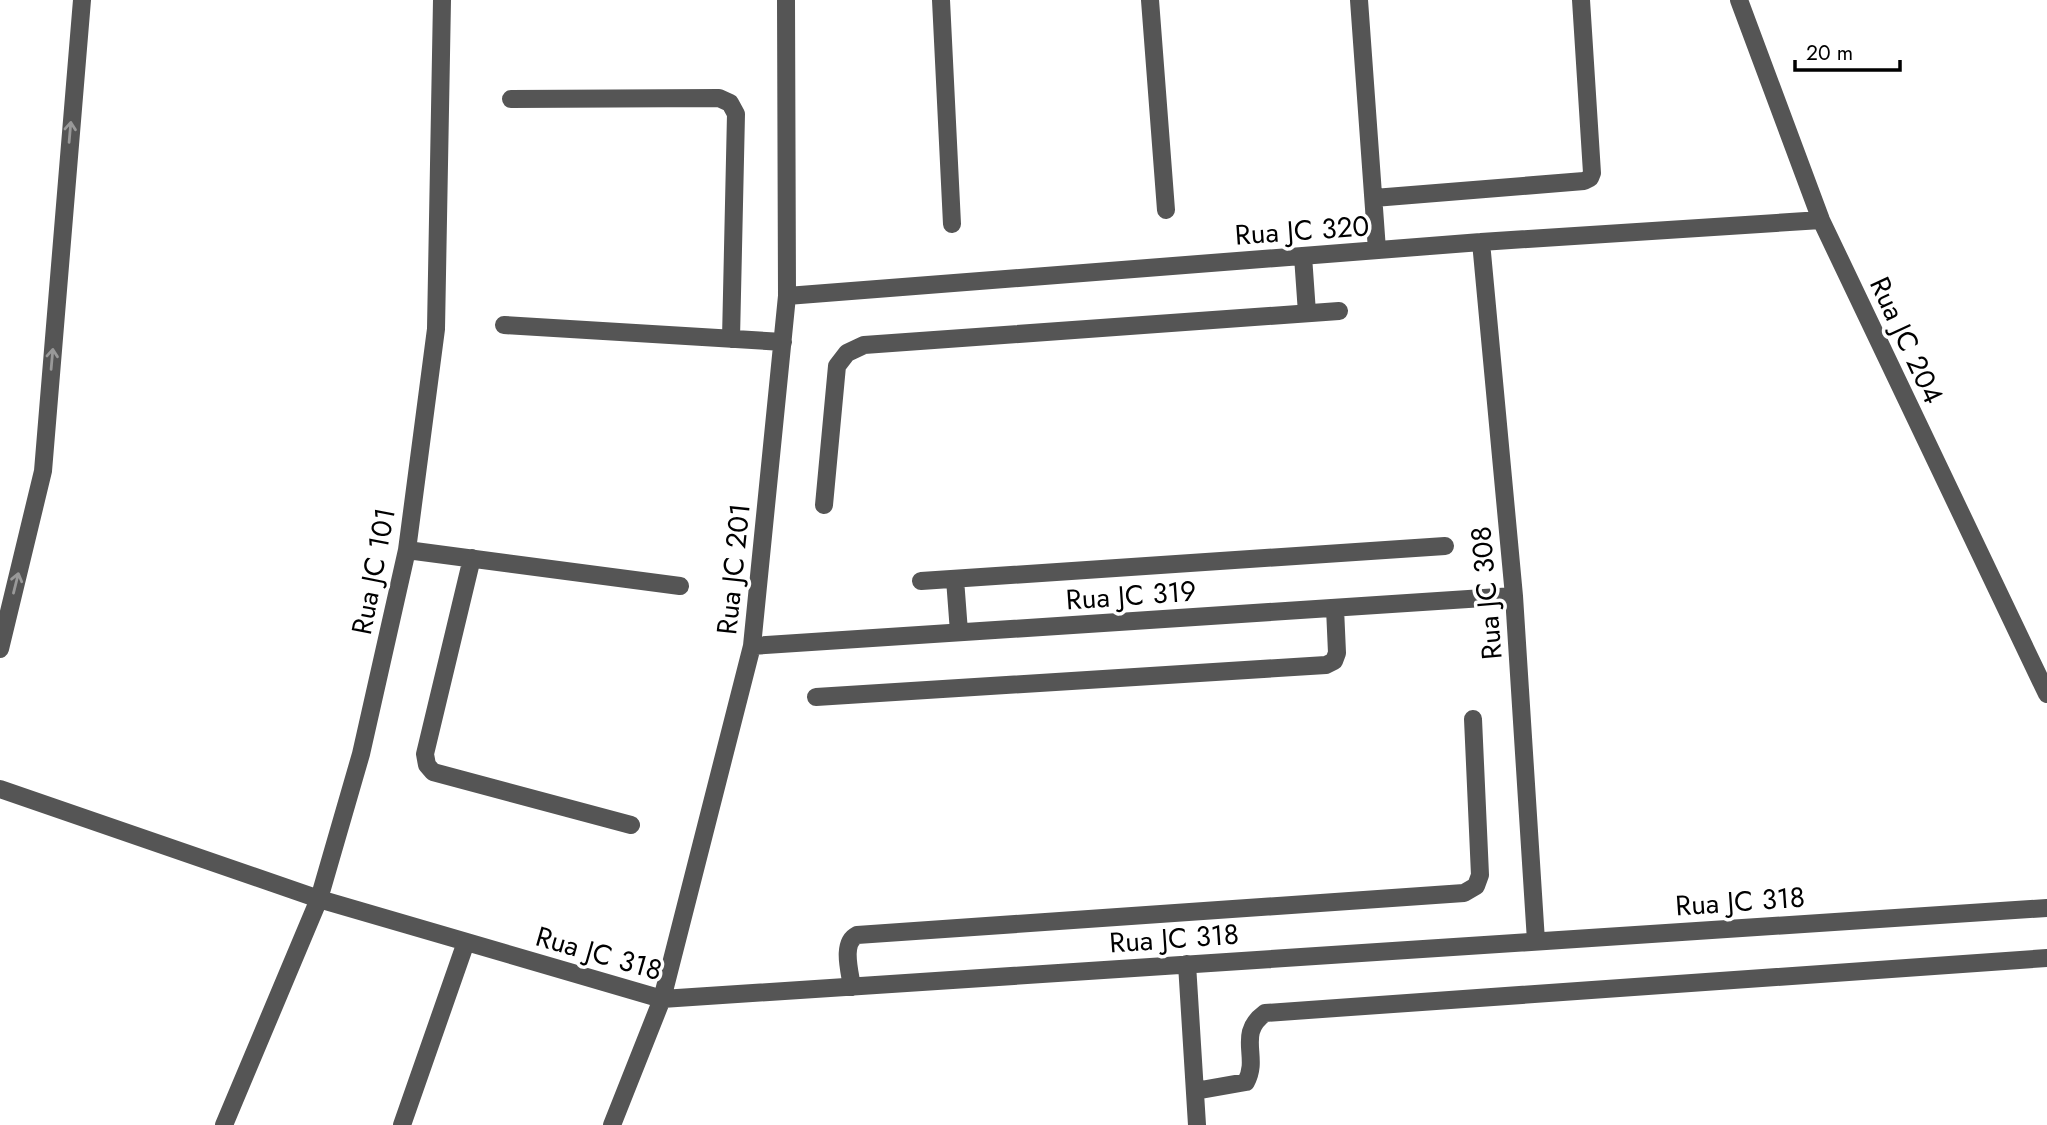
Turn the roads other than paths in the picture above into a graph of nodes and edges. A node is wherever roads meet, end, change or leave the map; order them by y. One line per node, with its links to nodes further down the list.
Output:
1 (82, 0): 34 (street, one-way to 1)
2 (442, 0): 25 (street, Rua JC 101)
3 (786, 0): 17 (street, Rua JC 201)
4 (941, 0): 13 (street)
5 (1150, 0): 11 (street)
6 (1359, 0): 10 (street)
7 (1581, 0): 10 (street)
8 (1739, 0): 12 (street, Rua JC 204)
9 (511, 99): 21 (street)
10 (1374, 198): 15 (street)
11 (1166, 210)
12 (1821, 220): 14 (street, Rua JC 320); 35 (street, Rua JC 204)
13 (952, 224)
14 (1480, 242): 15 (street, Rua JC 320); 30 (street, Rua JC 308)
15 (1377, 250): 16 (street, Rua JC 320)
16 (1303, 256): 17 (street, Rua JC 320); 19 (street)
17 (787, 296): 22 (street, Rua JC 201)
18 (1339, 311): 19 (street)
19 (1307, 313): 23 (street)
20 (504, 325): 21 (street)
21 (730, 339): 22 (street)
22 (783, 342): 33 (street, Rua JC 201)
23 (824, 505)
24 (1445, 546): 27 (street)
25 (407, 550): 26 (street); 40 (street, Rua JC 101)
26 (472, 558): 29 (street); 39 (street)
27 (956, 579): 28 (street); 32 (street)
28 (921, 581)
29 (680, 586)
30 (1514, 596): 31 (street, Rua JC 319); 42 (street, Rua JC 308)
31 (1335, 608): 32 (street, Rua JC 319); 36 (street)
32 (959, 632): 33 (street, Rua JC 319)
33 (752, 646): 47 (street, Rua JC 201)
34 (0, 649)
35 (2047, 694)
36 (816, 696)
37 (1473, 719): 46 (street)
38 (0, 789): 40 (street, Rua JC 318)
39 (631, 825)
40 (319, 899): 43 (street, Rua JC 318); 49 (street, Rua JC 101)
41 (2047, 908): 42 (street, Rua JC 318)
42 (1536, 941): 45 (street, Rua JC 318)
43 (466, 942): 47 (street, Rua JC 318); 50 (street)
44 (2047, 958): 48 (street)
45 (1187, 964): 46 (street, Rua JC 318); 48 (street)
46 (852, 987): 47 (street, Rua JC 318)
47 (662, 999): 51 (street, Rua JC 201)
48 (1195, 1091): 52 (street)
49 (224, 1125)
50 (402, 1125)
51 (612, 1125)
52 (1197, 1125)

